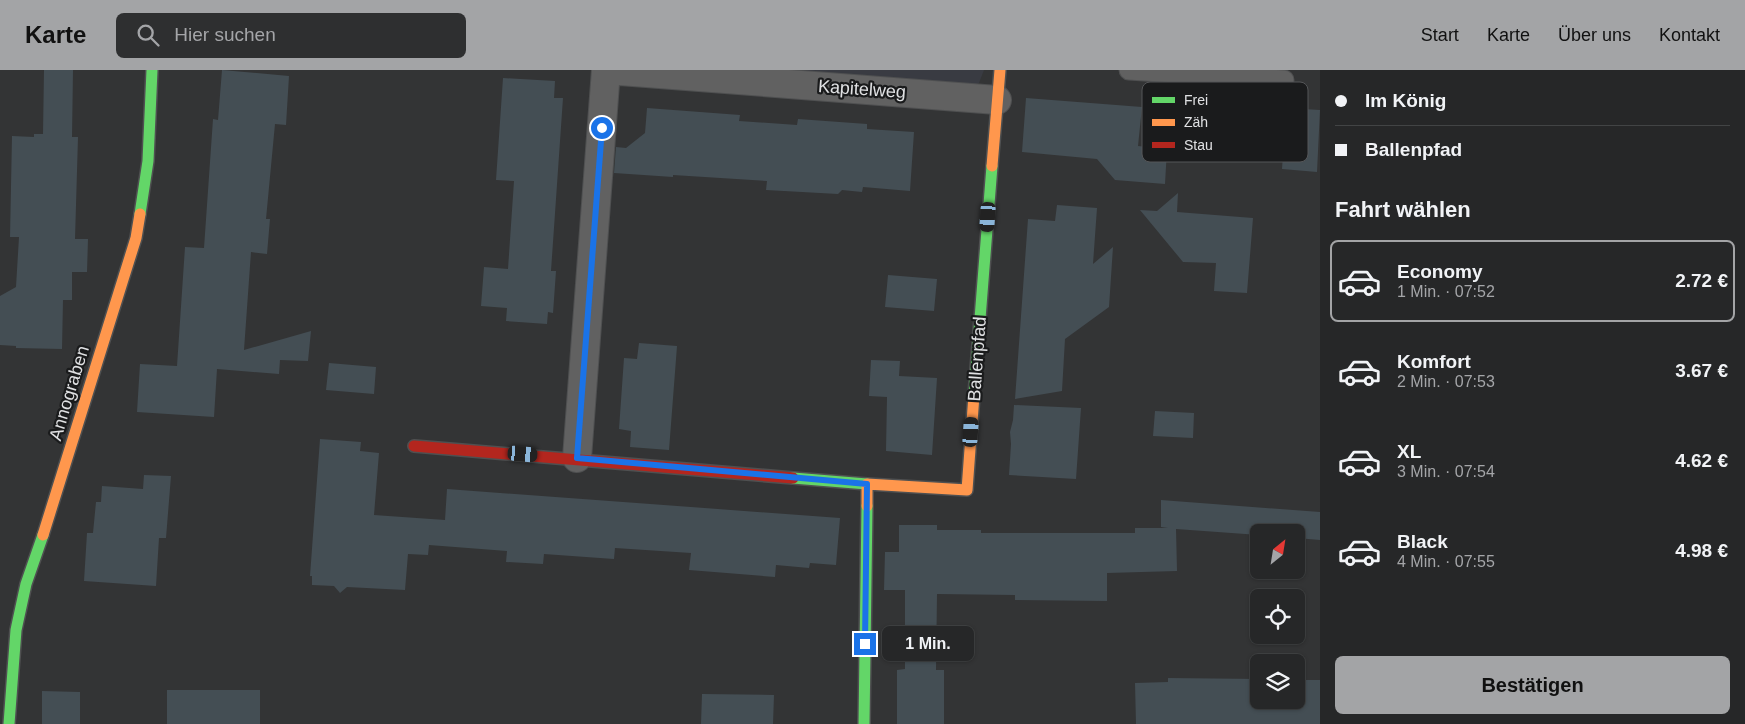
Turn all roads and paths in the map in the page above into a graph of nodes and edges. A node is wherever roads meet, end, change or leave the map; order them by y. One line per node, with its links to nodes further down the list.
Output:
1 (152, 70): 10 (street, Annograben)
2 (606, 70): 6 (street, Kapitelweg); 8 (street)
3 (1000, 70): 6 (street, Ballenpfad)
4 (1129, 70): 5 (lane)
5 (1284, 80)
6 (997, 100): 9 (street, Ballenpfad)
7 (414, 446): 8 (street)
8 (577, 458): 9 (street)
9 (867, 484): 11 (street)
10 (9, 724)
11 (864, 724)

